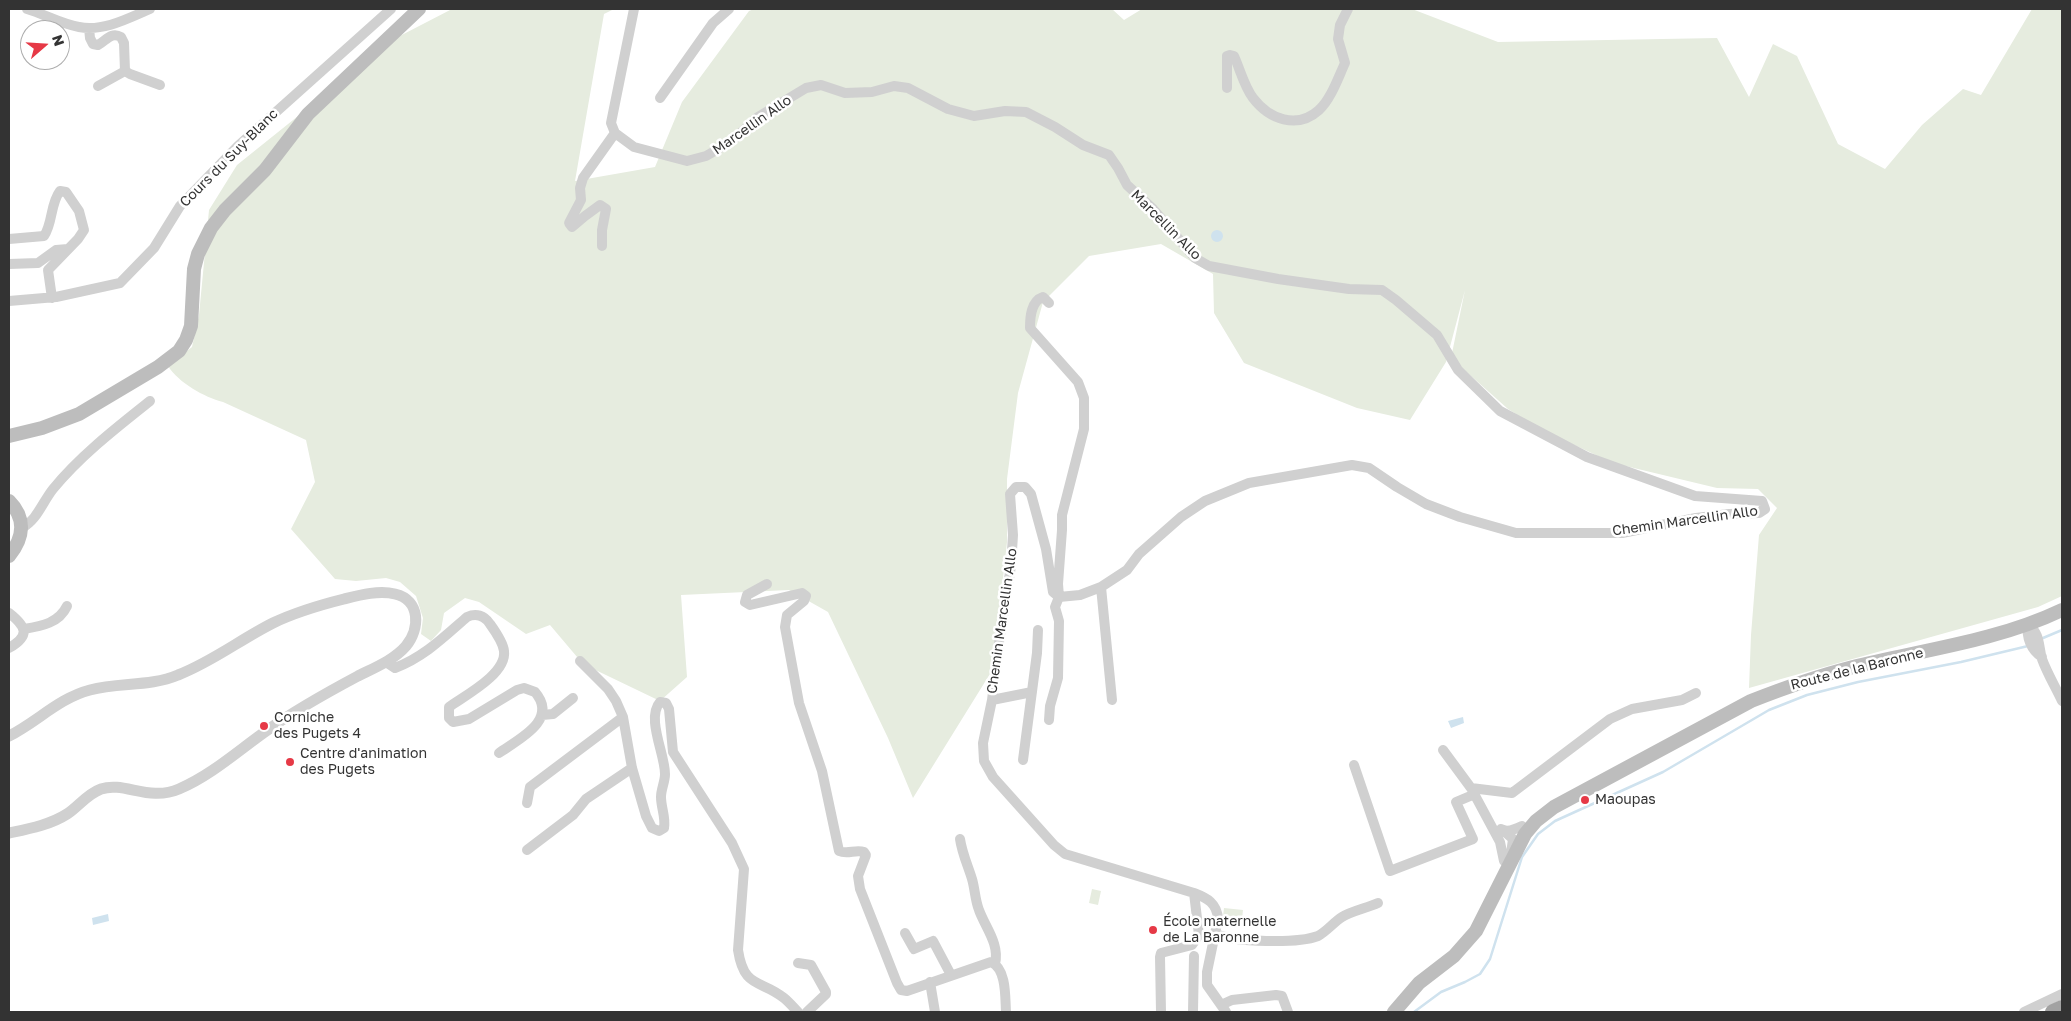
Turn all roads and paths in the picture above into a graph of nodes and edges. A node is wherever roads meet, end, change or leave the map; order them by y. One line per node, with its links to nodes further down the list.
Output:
1 (27, 9): 8 (street)
2 (150, 9): 8 (street)
3 (391, 9): 20 (street, Cours du Suy-Blanc)
4 (419, 9): 24 (main road)
5 (634, 9): 14 (street)
6 (729, 9): 13 (street)
7 (1348, 9): 12 (street)
8 (90, 28): 9 (street)
9 (125, 71): 10 (street); 11 (street)
10 (160, 85)
11 (98, 86)
12 (1227, 88)
13 (660, 98)
14 (615, 133): 16 (street); 19 (street, Marcellin Allo)
15 (9, 239): 17 (street)
16 (602, 246)
17 (68, 249): 18 (street); 20 (street)
18 (9, 264)
19 (1278, 280): 29 (street, Chemin Marcellin Allo)
20 (52, 298): 21 (street, Cours du Suy-Blanc)
21 (9, 301)
22 (1049, 303): 30 (street)
23 (150, 401): 26 (street)
24 (9, 436)
25 (9, 501): 26 (main road)
26 (21, 531): 27 (main road)
27 (9, 556)
28 (767, 584): 70 (street)
29 (1101, 588): 30 (street, Chemin Marcellin Allo); 44 (street)
30 (1059, 597): 43 (street, Chemin Marcellin Allo); 48 (street)
31 (67, 606): 35 (street)
32 (2062, 610): 34 (main road, Route de la Baronne)
33 (9, 613): 35 (street)
34 (2028, 624): 45 (street); 58 (main road, Route de la Baronne)
35 (24, 629): 37 (street)
36 (1038, 630): 40 (street)
37 (9, 648)
38 (580, 661): 47 (street)
39 (386, 662): 46 (street); 49 (street); 57 (street)
40 (1032, 692): 43 (street); 52 (street)
41 (1696, 693): 55 (street)
42 (573, 698): 46 (street)
43 (992, 700): 62 (street, Chemin Marcellin Allo)
44 (1112, 700)
45 (2062, 702)
46 (542, 715): 51 (street)
47 (623, 717): 54 (street); 56 (street)
48 (1049, 720)
49 (9, 736)
50 (1443, 750): 55 (street)
51 (499, 753)
52 (1023, 760)
53 (1354, 765): 55 (street)
54 (632, 768): 60 (street); 74 (street)
55 (1473, 791): 58 (street)
56 (527, 803)
57 (9, 833)
58 (1512, 838): 61 (main road, Route de la Baronne); 61 (street)
59 (960, 839): 68 (street)
60 (527, 850)
61 (1506, 865): 81 (main road, Route de la Baronne)
62 (1194, 893): 65 (street, Chemin Marcellin Allo); 78 (street)
63 (1378, 903): 65 (street)
64 (905, 933): 69 (street)
65 (1214, 934): 73 (street, Chemin Marcellin Allo)
66 (1194, 956): 79 (street)
67 (798, 962): 75 (street)
68 (995, 964): 69 (street); 77 (street)
69 (951, 975): 70 (street)
70 (930, 982): 76 (street)
71 (2062, 994): 82 (street)
72 (2062, 1008): 83 (highway)
73 (1224, 1009): 80 (street)
74 (798, 1012)
75 (807, 1012)
76 (935, 1012)
77 (1006, 1012)
78 (1161, 1012)
79 (1193, 1012)
80 (1288, 1012)
81 (1394, 1012)
82 (2024, 1012)
83 (2053, 1012)

